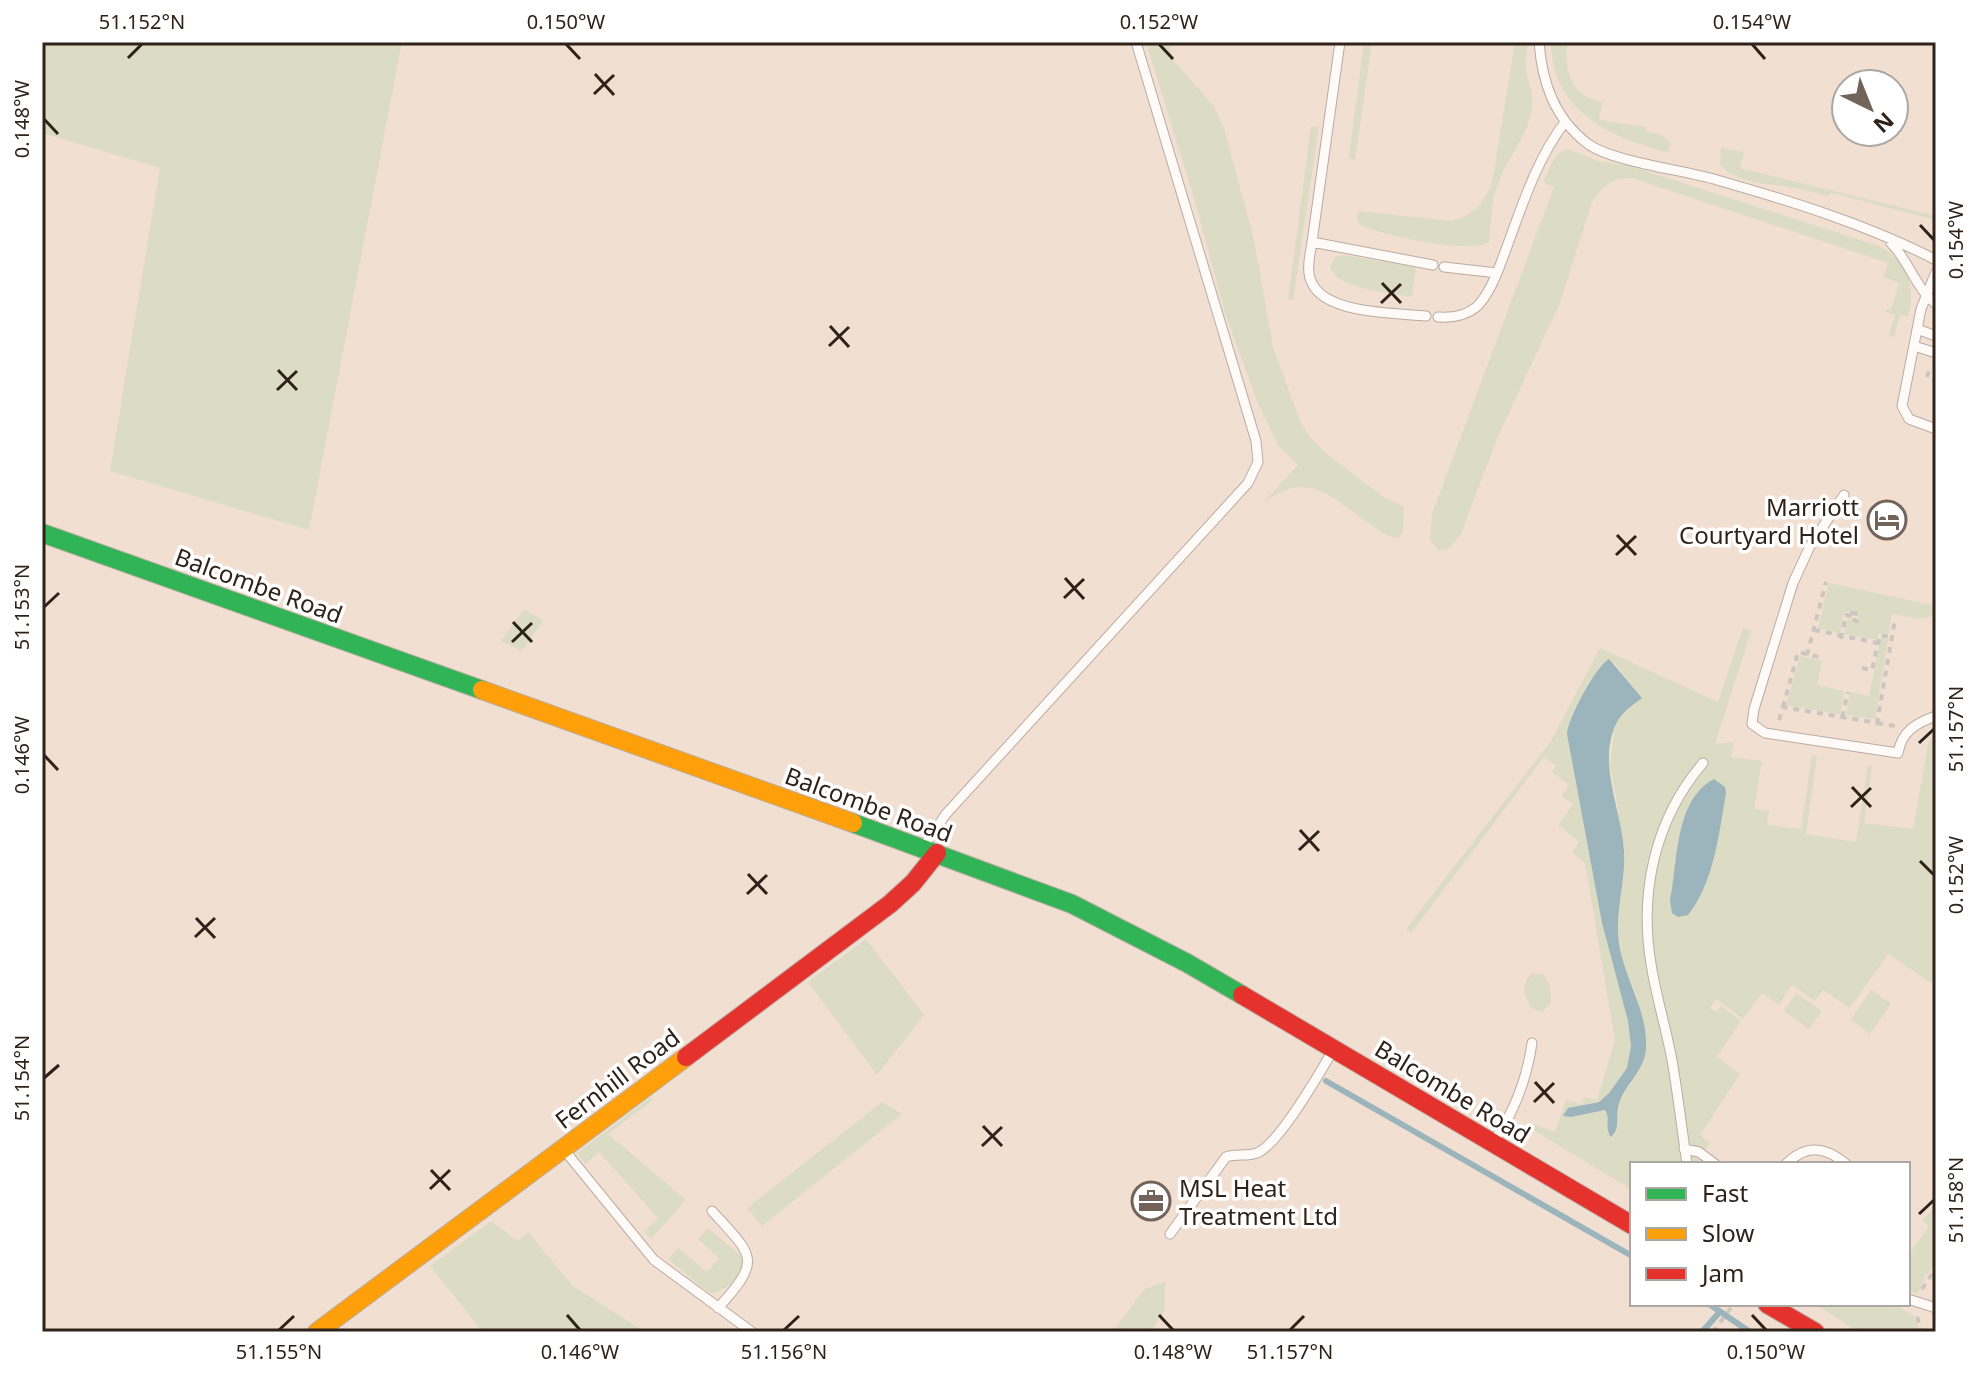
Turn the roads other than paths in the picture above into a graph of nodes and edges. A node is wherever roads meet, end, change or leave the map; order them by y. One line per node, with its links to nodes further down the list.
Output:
1 (1136, 42): 25 (lane)
2 (1340, 42): 6 (lane)
3 (1539, 42): 4 (lane)
4 (1565, 122): 5 (lane); 11 (lane)
5 (1886, 237): 7 (lane); 12 (lane)
6 (1312, 242): 8 (lane); 14 (lane)
7 (1936, 260)
8 (1433, 265)
9 (1444, 267): 11 (lane)
10 (1936, 272): 12 (lane)
11 (1497, 273): 15 (lane)
12 (1925, 294): 13 (lane); 16 (lane)
13 (1936, 304)
14 (1426, 316)
15 (1438, 317)
16 (1917, 329): 17 (lane); 18 (lane)
17 (1936, 336)
18 (1914, 346): 19 (lane); 20 (lane)
19 (1936, 353)
20 (1936, 429)
21 (1844, 495): 23 (lane)
22 (42, 533): 25 (main road, Balcombe Road)
23 (1936, 716)
24 (1703, 763): 30 (lane)
25 (929, 851): 27 (main road, Balcombe Road); 29 (main road, Fernhill Road)
26 (1532, 1043): 28 (lane)
27 (1334, 1049): 28 (main road, Balcombe Road); 37 (lane)
28 (1493, 1143): 36 (main road, Balcombe Road)
29 (563, 1148): 40 (lane); 42 (main road, Fernhill Road)
30 (1684, 1149): 31 (lane); 32 (lane)
31 (1687, 1162)
32 (1712, 1162)
33 (1788, 1162): 34 (lane)
34 (1843, 1162)
35 (712, 1211): 40 (lane)
36 (1630, 1224)
37 (1170, 1234)
38 (1910, 1300): 41 (lane)
39 (1770, 1306): 44 (main road)
40 (718, 1308): 43 (lane)
41 (1936, 1308)
42 (317, 1332)
43 (752, 1332)
44 (1815, 1332)

